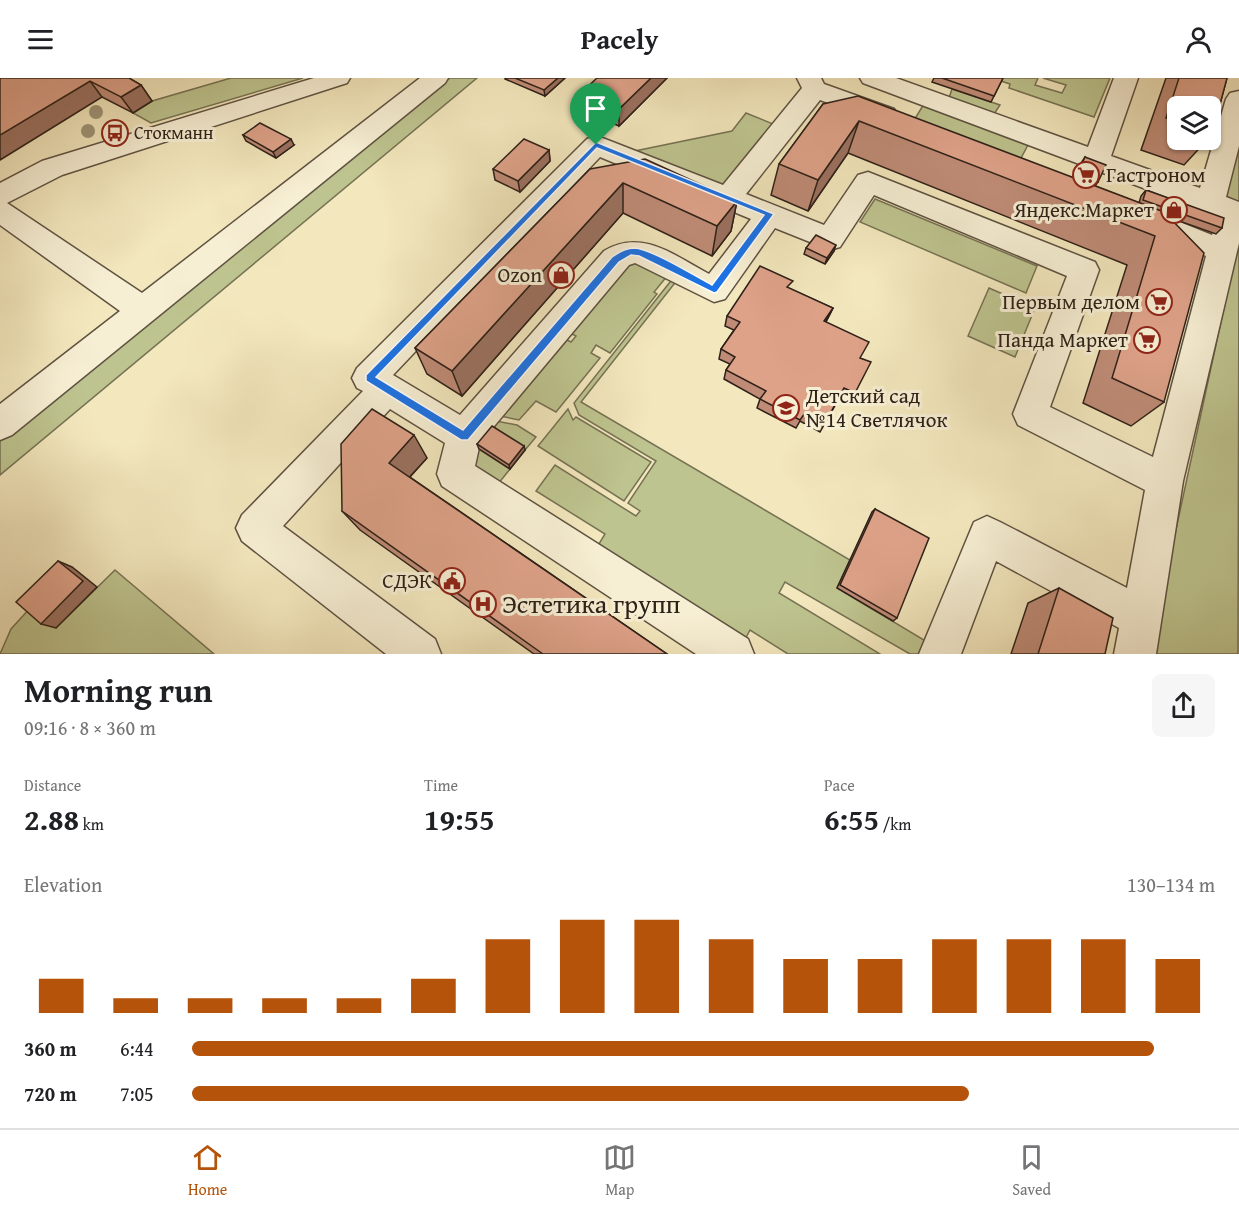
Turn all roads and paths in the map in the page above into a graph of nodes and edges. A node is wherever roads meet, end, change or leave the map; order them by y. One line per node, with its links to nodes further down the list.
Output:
1 (338, 78): 9 (street)
2 (436, 78): 16 (street)
3 (872, 78): 8 (street)
4 (1126, 78): 8 (street)
5 (812, 84): 7 (street); 10 (street)
6 (1239, 99): 12 (street)
7 (913, 126)
8 (1096, 161): 12 (street)
9 (0, 195)
10 (729, 197): 14 (street); 17 (street)
11 (1119, 206): 15 (street)
12 (1228, 209): 15 (street)
13 (0, 211): 16 (street)
14 (770, 214): 19 (street); 20 (street)
15 (1222, 250): 20 (street)
16 (143, 310): 18 (street)
17 (387, 389): 19 (street); 22 (street)
18 (0, 424)
19 (464, 436): 23 (street)
20 (1165, 481): 21 (street)
21 (1138, 635): 24 (street)
22 (420, 654)
23 (733, 654)
24 (940, 654)

